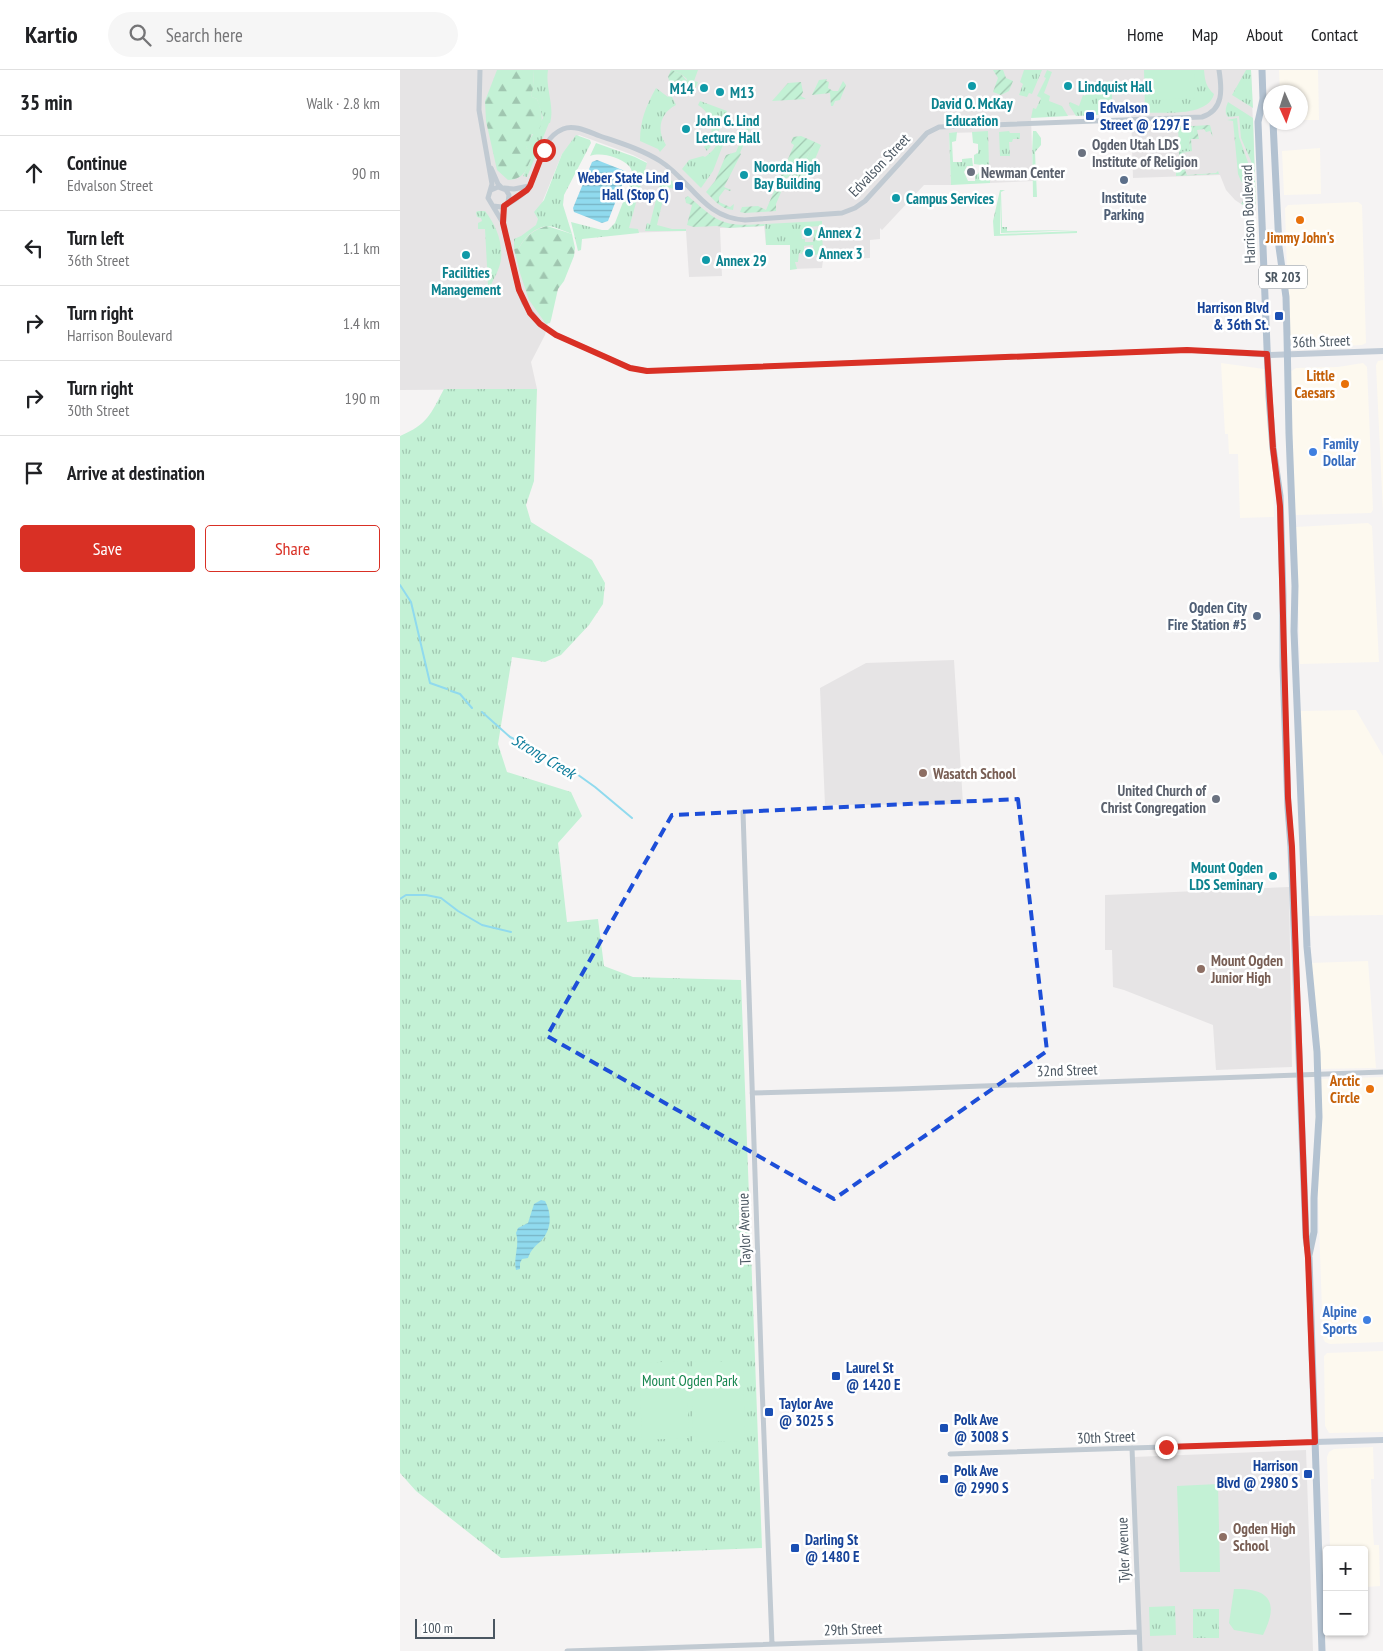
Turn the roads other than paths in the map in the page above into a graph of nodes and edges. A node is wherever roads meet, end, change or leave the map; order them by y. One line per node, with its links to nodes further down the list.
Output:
1 (480, 70): 6 (street)
2 (1219, 70): 7 (street, Edvalson Street)
3 (1262, 70): 4 (main road, Harrison Boulevard / SR 203)
4 (1263, 99): 14 (main road, Harrison Boulevard / SR 203)
5 (1273, 130): 15 (main road, Harrison Boulevard / SR 203)
6 (487, 158): 8 (street); 9 (street)
7 (530, 186): 8 (street); 10 (street, Edvalson Street)
8 (502, 187): 9 (street); 10 (street)
9 (491, 190): 11 (street)
10 (506, 204): 11 (street); 12 (street, 36th Street)
11 (493, 206): 12 (street, 36th Street)
12 (503, 223): 14 (street, 36th Street)
13 (1383, 351): 15 (main road, 36th Street)
14 (1267, 354): 15 (main road, 36th Street); 19 (main road, Harrison Boulevard / SR 203)
15 (1288, 354): 18 (main road, Harrison Boulevard / SR 203)
16 (743, 812): 20 (street, Taylor Avenue)
17 (1383, 1072): 18 (street, 32nd Street)
18 (1318, 1074): 19 (street, 32nd Street); 21 (main road, Harrison Boulevard / SR 203)
19 (1299, 1075): 20 (street, 32nd Street); 21 (main road, Harrison Boulevard / SR 203)
20 (752, 1093): 27 (street, Taylor Avenue)
21 (1308, 1258): 23 (main road, Harrison Boulevard / SR 203)
22 (1383, 1440): 23 (main road, 30th Street)
23 (1315, 1442): 24 (street, 30th Street); 30 (main road, Harrison Boulevard / SR 203)
24 (1132, 1448): 25 (street, 30th Street); 26 (street, Tyler Avenue)
25 (950, 1454)
26 (1139, 1632): 27 (street, 29th Street); 29 (street, Tyler Avenue)
27 (772, 1644): 28 (street, 29th Street)
28 (567, 1651)
29 (1140, 1651)
30 (1322, 1651)

